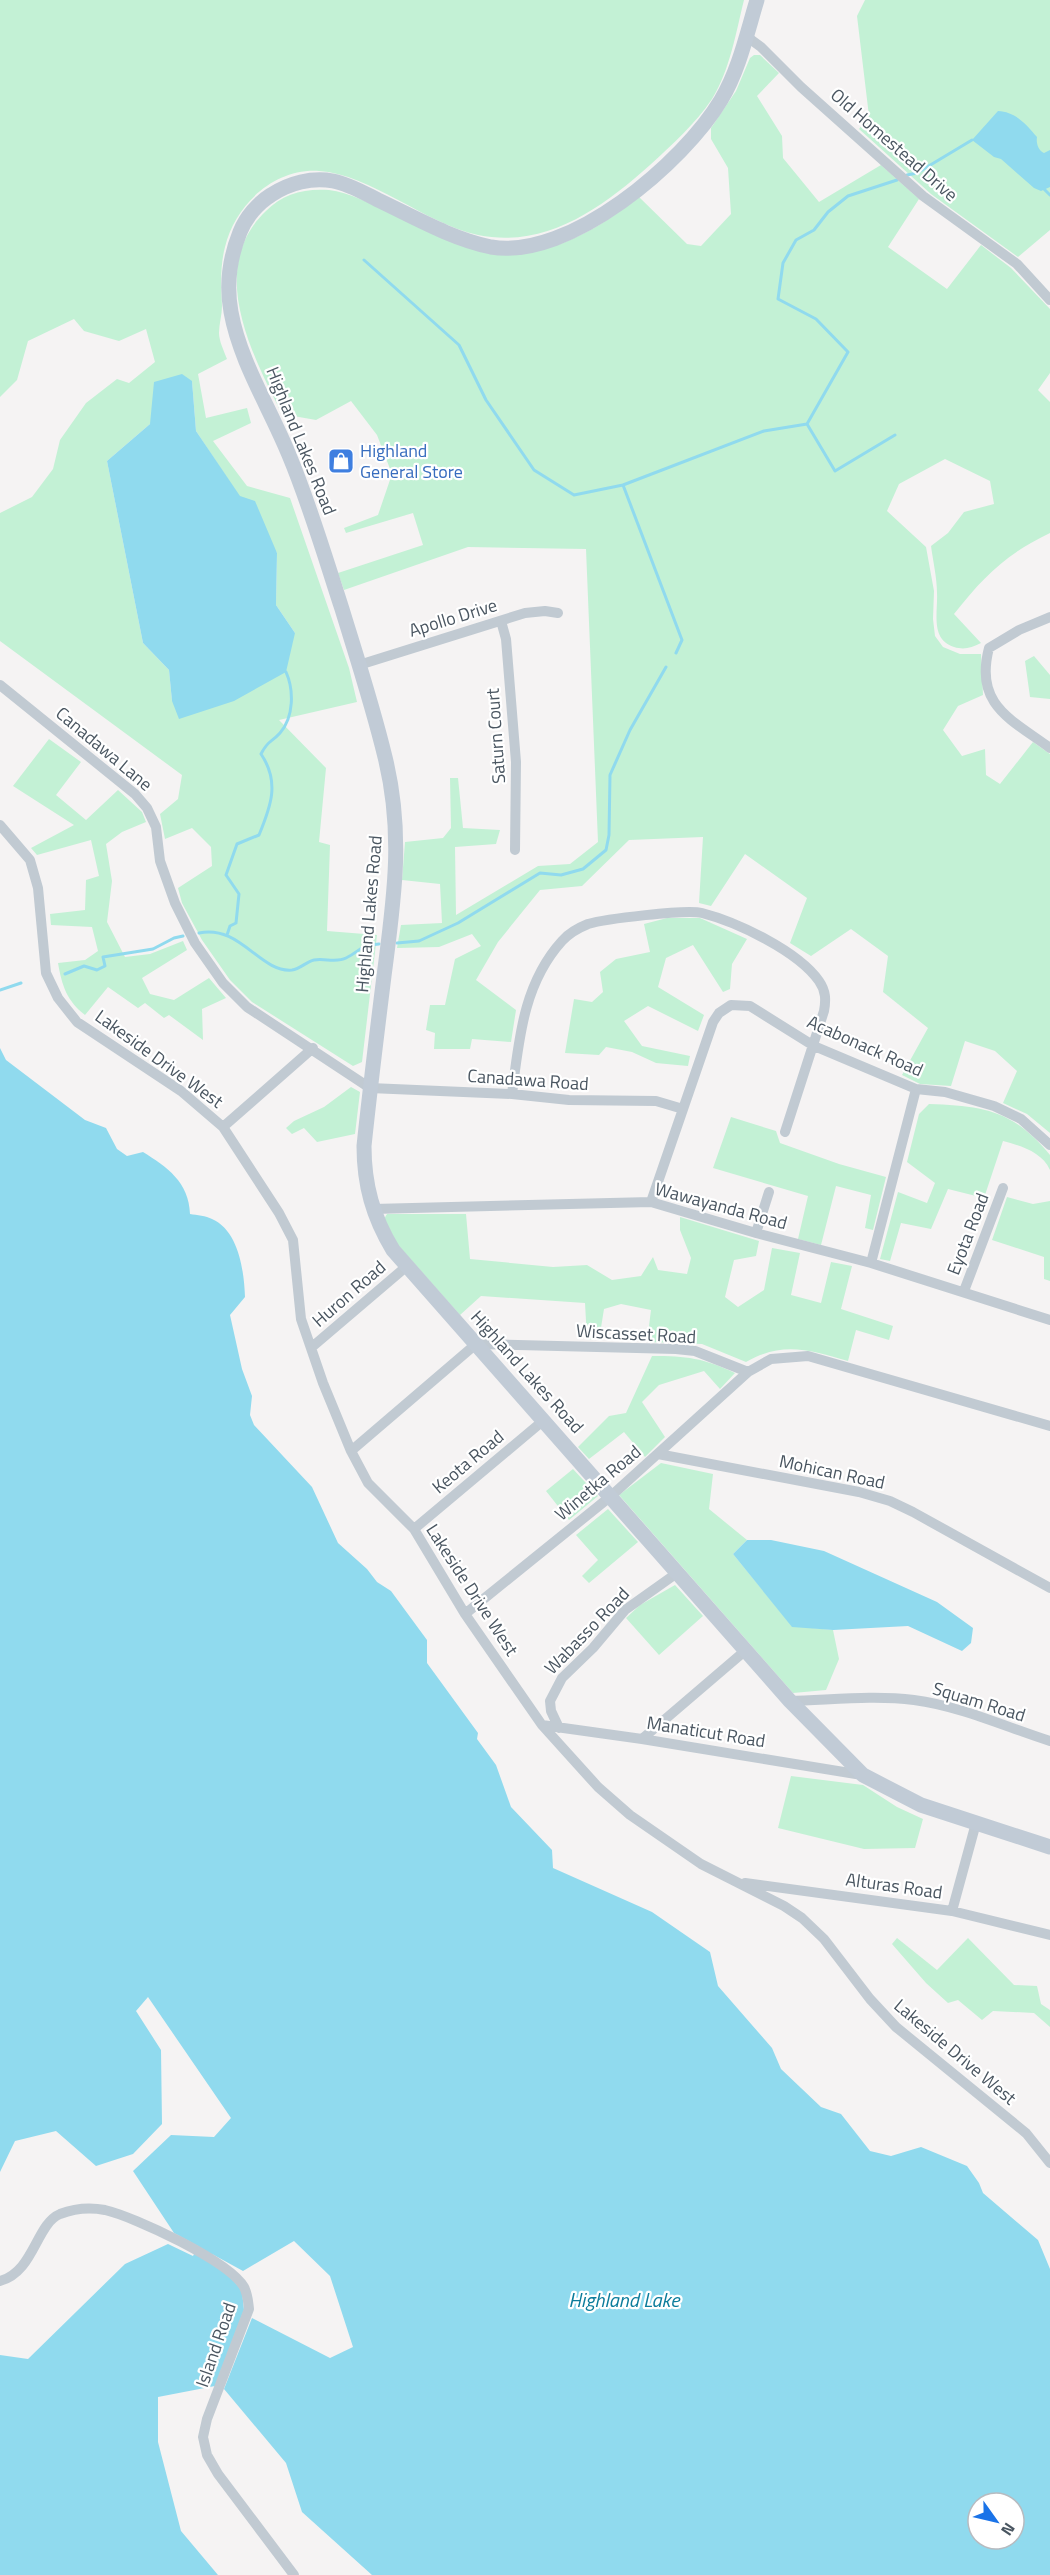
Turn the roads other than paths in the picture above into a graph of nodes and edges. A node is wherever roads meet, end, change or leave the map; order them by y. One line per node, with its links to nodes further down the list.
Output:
1 (757, 0): 2 (street, Highland Lakes Road)
2 (746, 36): 3 (street, Old Homestead Drive); 7 (street, Highland Lakes Road)
3 (1050, 300)
4 (558, 613): 6 (street, Apollo Drive)
5 (1050, 617): 9 (street)
6 (501, 621): 7 (street, Apollo Drive); 11 (street, Saturn Court)
7 (359, 665): 14 (street, Highland Lakes Road)
8 (0, 685): 13 (street, Canadawa Lane)
9 (1050, 748)
10 (0, 825): 18 (street, Lakeside Drive West)
11 (514, 850)
12 (814, 1046): 15 (street, Acabonack Road); 16 (street); 17 (street, Acabonack Road); 19 (street)
13 (313, 1048): 14 (street, Canadawa Lane); 18 (street)
14 (370, 1088): 16 (street, Canadawa Road); 24 (street, Highland Lakes Road)
15 (916, 1089): 20 (street, Acabonack Road); 26 (street)
16 (512, 1094): 17 (street, Canadawa Road)
17 (683, 1109): 23 (street, Acabonack Road)
18 (223, 1127): 31 (street, Lakeside Drive West)
19 (785, 1132)
20 (1050, 1145)
21 (1003, 1188): 28 (street, Eyota Road)
22 (769, 1192): 25 (street)
23 (651, 1202): 24 (street, Wawayanda Road); 25 (street, Wawayanda Road)
24 (373, 1209): 27 (street, Highland Lakes Road)
25 (756, 1233): 26 (street, Wawayanda Road)
26 (871, 1263): 28 (street, Wawayanda Road)
27 (407, 1266): 30 (street, Highland Lakes Road); 31 (street, Huron Road)
28 (964, 1292): 29 (street, Wawayanda Road)
29 (1050, 1320)
30 (477, 1344): 32 (street, Wiscasset Road); 33 (street, Highland Lakes Road); 35 (street)
31 (312, 1347): 35 (street, Lakeside Drive West)
32 (748, 1372): 34 (street); 36 (street, Winetka Road)
33 (544, 1420): 37 (street, Highland Lakes Road); 38 (street, Keota Road)
34 (1050, 1426)
35 (351, 1451): 38 (street, Lakeside Drive West)
36 (658, 1454): 37 (street, Winetka Road); 40 (street, Mohican Road)
37 (611, 1496): 39 (street, Highland Lakes Road); 41 (street, Winetka Road)
38 (414, 1529): 41 (street, Lakeside Drive West)
39 (677, 1573): 42 (street, Highland Lakes Road); 45 (street, Wabasso Road)
40 (1050, 1588)
41 (465, 1614): 44 (street, Lakeside Drive West)
42 (746, 1650): 43 (street, Highland Lakes Road); 46 (street)
43 (790, 1701): 47 (street, Squam Road); 48 (street, Highland Lakes Road)
44 (542, 1725): 45 (street, Manaticut Road); 51 (street, Lakeside Drive West)
45 (558, 1728): 46 (street, Manaticut Road)
46 (642, 1738): 48 (street, Manaticut Road)
47 (1050, 1741)
48 (863, 1775): 49 (street, Highland Lakes Road)
49 (976, 1822): 50 (street, Highland Lakes Road); 52 (street)
50 (1050, 1847)
51 (732, 1881): 52 (street, Alturas Road); 54 (street, Lakeside Drive West)
52 (952, 1911): 53 (street, Alturas Road)
53 (1050, 1935)
54 (1050, 2163)
55 (0, 2281): 56 (street, Island Road)
56 (294, 2575)

